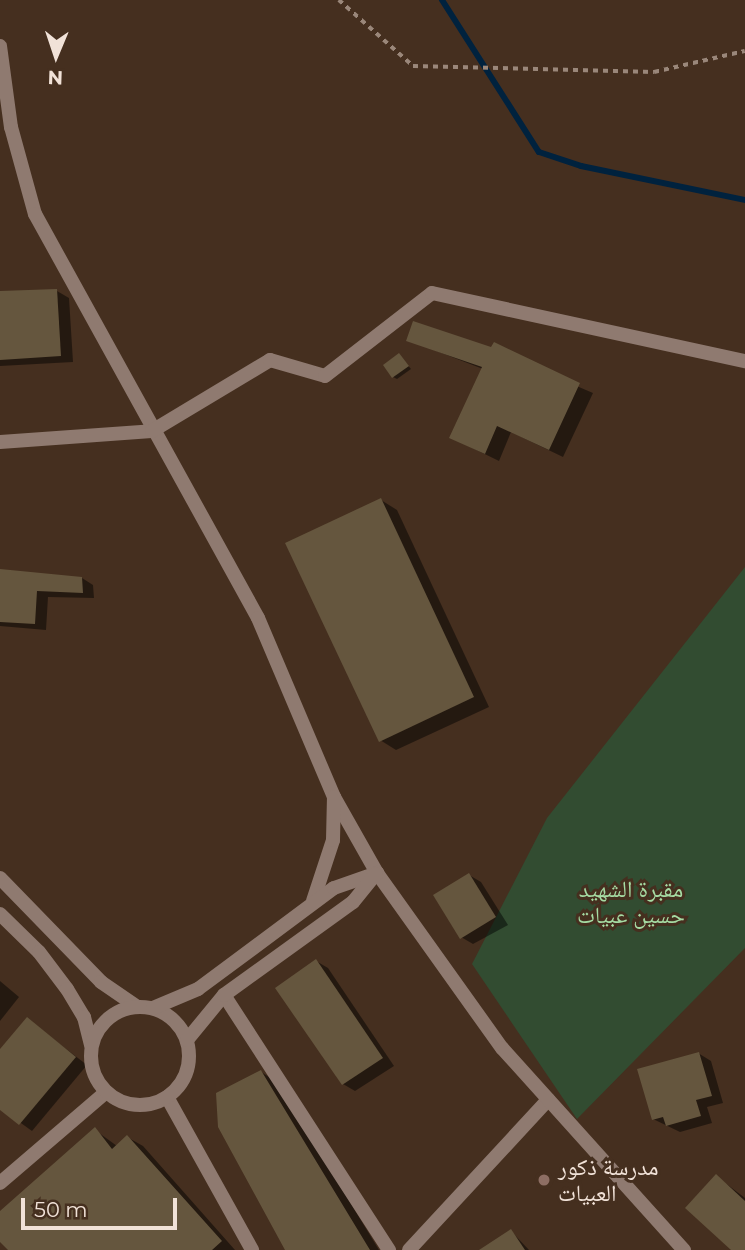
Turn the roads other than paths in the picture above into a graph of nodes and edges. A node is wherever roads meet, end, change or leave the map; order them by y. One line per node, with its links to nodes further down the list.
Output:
1 (0, 46): 2 (street)
2 (1, 69): 4 (street)
3 (745, 361): 4 (street)
4 (152, 430): 5 (street); 6 (street)
5 (0, 442)
6 (334, 797): 7 (street); 9 (street)
7 (377, 873): 9 (street); 11 (street); 18 (street)
8 (0, 878): 12 (street)
9 (311, 904): 13 (street)
10 (0, 914): 15 (street)
11 (224, 995): 14 (street); 21 (street)
12 (136, 1006): 13 (street); 15 (street)
13 (153, 1008): 14 (street)
14 (187, 1040): 17 (street)
15 (91, 1047): 16 (street)
16 (106, 1092): 17 (street); 19 (street)
17 (167, 1097): 20 (street)
18 (548, 1100): 22 (street); 23 (street)
19 (0, 1183)
20 (252, 1250)
21 (389, 1250)
22 (409, 1250)
23 (684, 1250)

